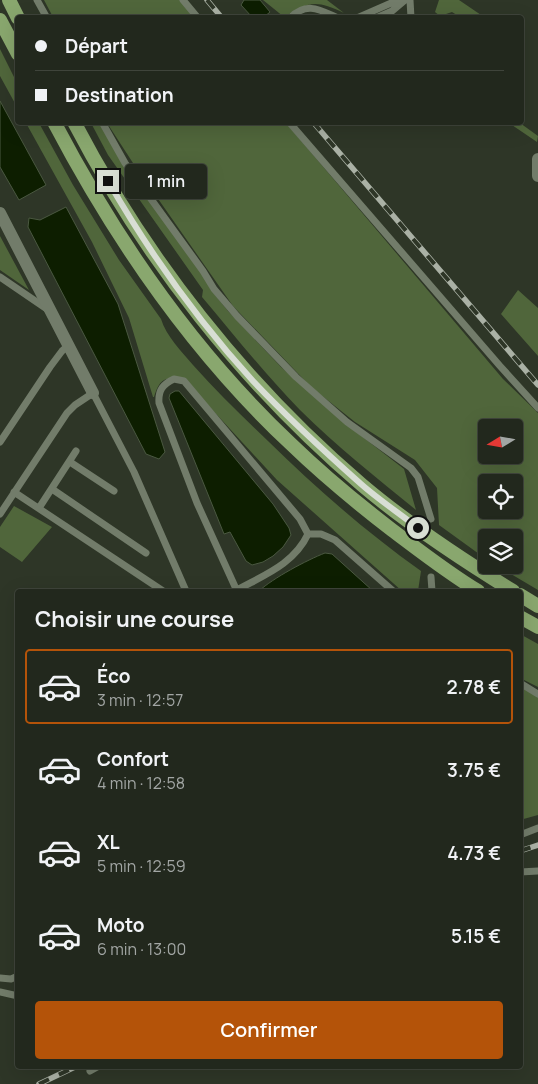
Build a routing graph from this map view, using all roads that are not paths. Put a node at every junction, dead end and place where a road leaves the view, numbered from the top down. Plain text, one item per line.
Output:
1 (9, 0) edge
2 (37, 0) edge
3 (183, 0) edge
4 (398, 0) edge
5 (405, 0) edge
6 (410, 0) edge
7 (16, 15) edge
8 (45, 15) edge
9 (196, 15) edge
10 (294, 15) edge
11 (331, 15) edge
12 (363, 15) edge
13 (383, 15) edge
14 (411, 15) edge
15 (0, 20) edge
16 (15, 48) edge
17 (56, 125) edge
18 (76, 125) edge
19 (104, 125) edge
20 (292, 125) edge
21 (538, 159) edge
22 (538, 176) edge
23 (0, 213) edge
24 (0, 277) edge
25 (51, 312) junction
26 (69, 345) junction
27 (94, 393) junction
28 (538, 408) edge
29 (0, 442) edge
30 (76, 451) dead end
31 (70, 462) junction
32 (52, 489) junction
33 (114, 491) dead end
34 (14, 492) junction
35 (39, 508) junction
36 (0, 514) edge
37 (431, 519) dead end
38 (308, 534) junction
39 (146, 553) dead end
40 (431, 577) dead end
41 (160, 589) edge
42 (185, 589) edge
43 (236, 589) edge
44 (240, 589) edge
45 (391, 589) edge
46 (432, 589) edge
47 (475, 589) edge
48 (510, 589) edge
49 (523, 597) edge
50 (538, 606) edge
51 (523, 618) edge
52 (538, 627) edge
53 (523, 685) edge
54 (538, 694) edge
55 (538, 828) edge
56 (523, 834) edge
57 (538, 871) edge
58 (523, 872) edge
59 (15, 977) edge
60 (0, 978) edge
61 (0, 992) edge
62 (15, 995) edge
63 (94, 1069) edge
64 (90, 1071) dead end

1 - 7 highway
2 - 8 lane
3 - 9 lane
4 - 12 lane
5 - 13 lane
6 - 14 lane
10 - 11 lane
15 - 16 highway
17 - 47 highway
18 - 48 highway
19 - 37 lane
20 - 28 lane
21 - 22 street
23 - 25 street
24 - 25 lane
25 - 26 street
26 - 27 street
26 - 29 lane
27 - 34 lane
27 - 42 lane
30 - 31 lane
31 - 32 lane
31 - 33 lane
32 - 35 lane
32 - 39 lane
34 - 35 lane
34 - 36 lane
35 - 41 lane
38 - 43 lane
38 - 44 lane
38 - 45 lane
40 - 46 lane
49 - 50 highway
51 - 52 highway
53 - 54 lane
55 - 56 lane
57 - 58 lane
59 - 60 lane
61 - 62 lane
63 - 64 lane

